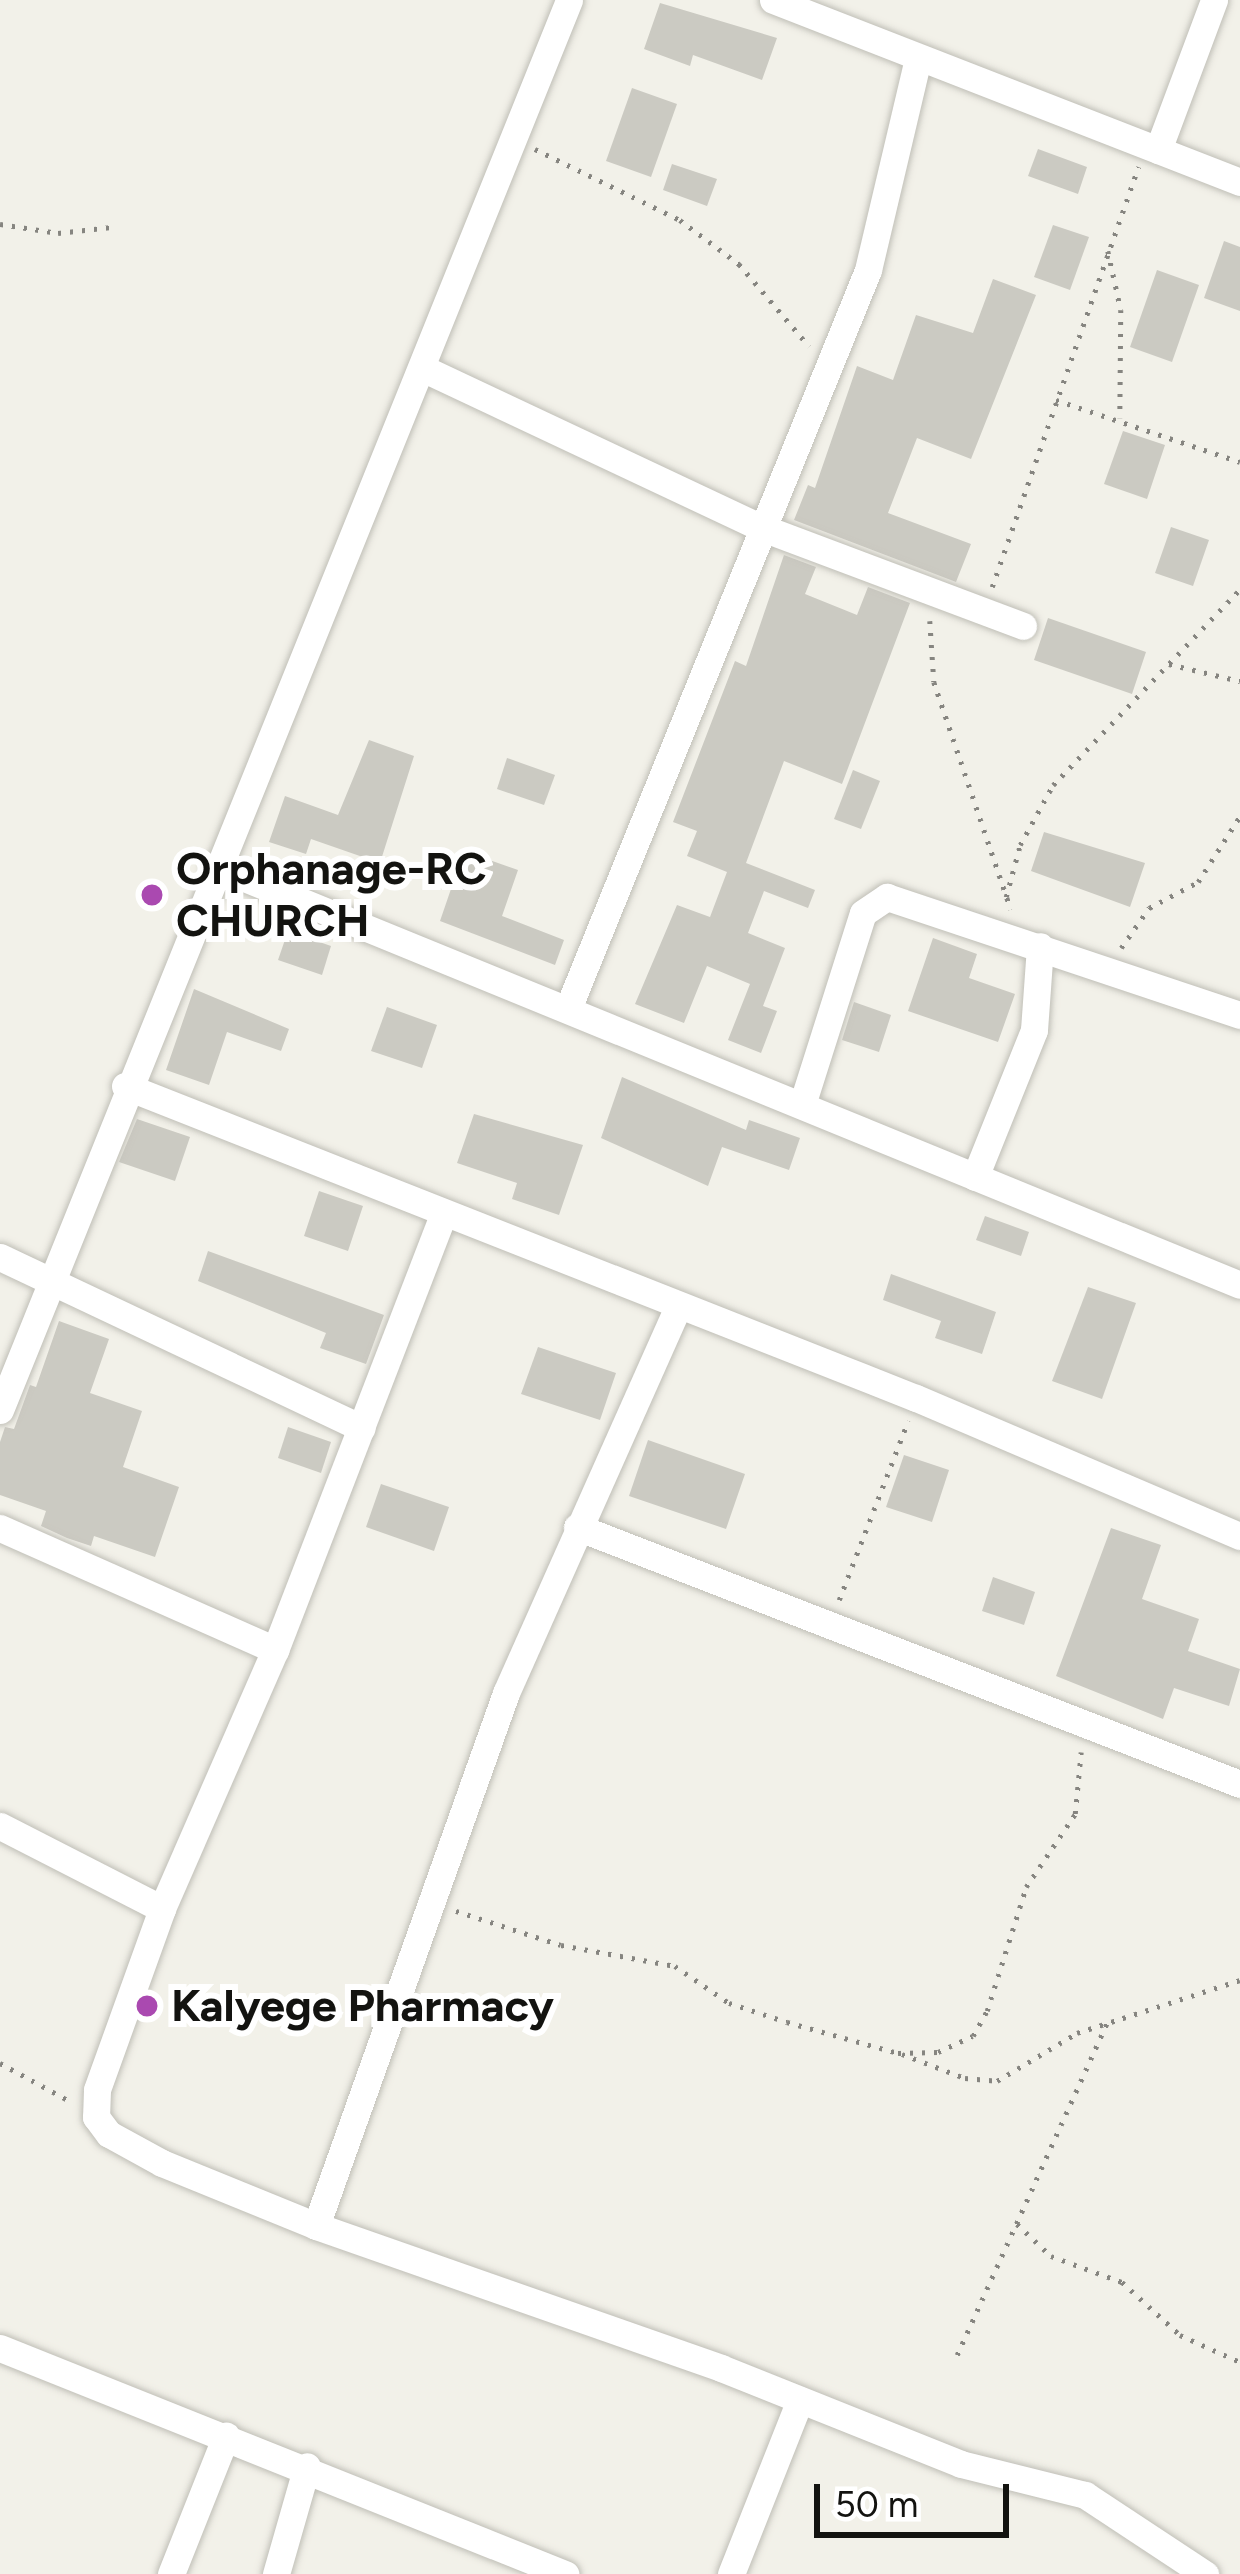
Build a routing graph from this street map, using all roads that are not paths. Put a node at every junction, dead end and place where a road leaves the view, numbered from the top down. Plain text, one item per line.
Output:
1 (569, 0) edge
2 (773, 0) edge
3 (1214, 0) edge
4 (918, 59) junction
5 (1152, 147) junction
6 (1240, 182) edge
7 (422, 368) junction
8 (760, 527) junction
9 (1023, 626) dead end
10 (215, 866) junction
11 (1034, 943) junction
12 (569, 1006) junction
13 (1240, 1015) edge
14 (125, 1086) junction
15 (802, 1105) junction
16 (975, 1177) junction
17 (443, 1215) junction
18 (0, 1257) edge
19 (1240, 1285) edge
20 (51, 1286) junction
21 (677, 1309) junction
22 (0, 1410) edge
23 (362, 1428) junction
24 (577, 1527) junction
25 (0, 1528) edge
26 (1240, 1536) edge
27 (275, 1650) junction
28 (1240, 1784) edge
29 (0, 1826) edge
30 (162, 1909) junction
31 (316, 2226) junction
32 (2, 2353) edge
33 (800, 2400) junction
34 (226, 2436) junction
35 (307, 2466) junction
36 (171, 2574) edge
37 (276, 2574) edge
38 (566, 2574) edge
39 (731, 2574) edge
40 (1205, 2574) edge

1 - 7 street
2 - 4 street
3 - 5 street
4 - 5 street
4 - 8 street
5 - 6 street
7 - 8 street
7 - 10 street
8 - 9 street
8 - 12 street
10 - 12 street
10 - 14 street
11 - 13 street
11 - 15 street
11 - 16 street
12 - 15 street
14 - 17 street
14 - 20 street
15 - 16 street
16 - 19 street
17 - 21 street
17 - 23 street
18 - 20 street
20 - 22 street
20 - 23 street
21 - 24 street
21 - 26 street
23 - 27 street
24 - 28 street
24 - 31 street
25 - 27 street
27 - 30 street
29 - 30 street
30 - 31 street
31 - 33 street
32 - 34 street
33 - 39 street
33 - 40 street
34 - 35 street
34 - 36 street
35 - 37 street
35 - 38 street

